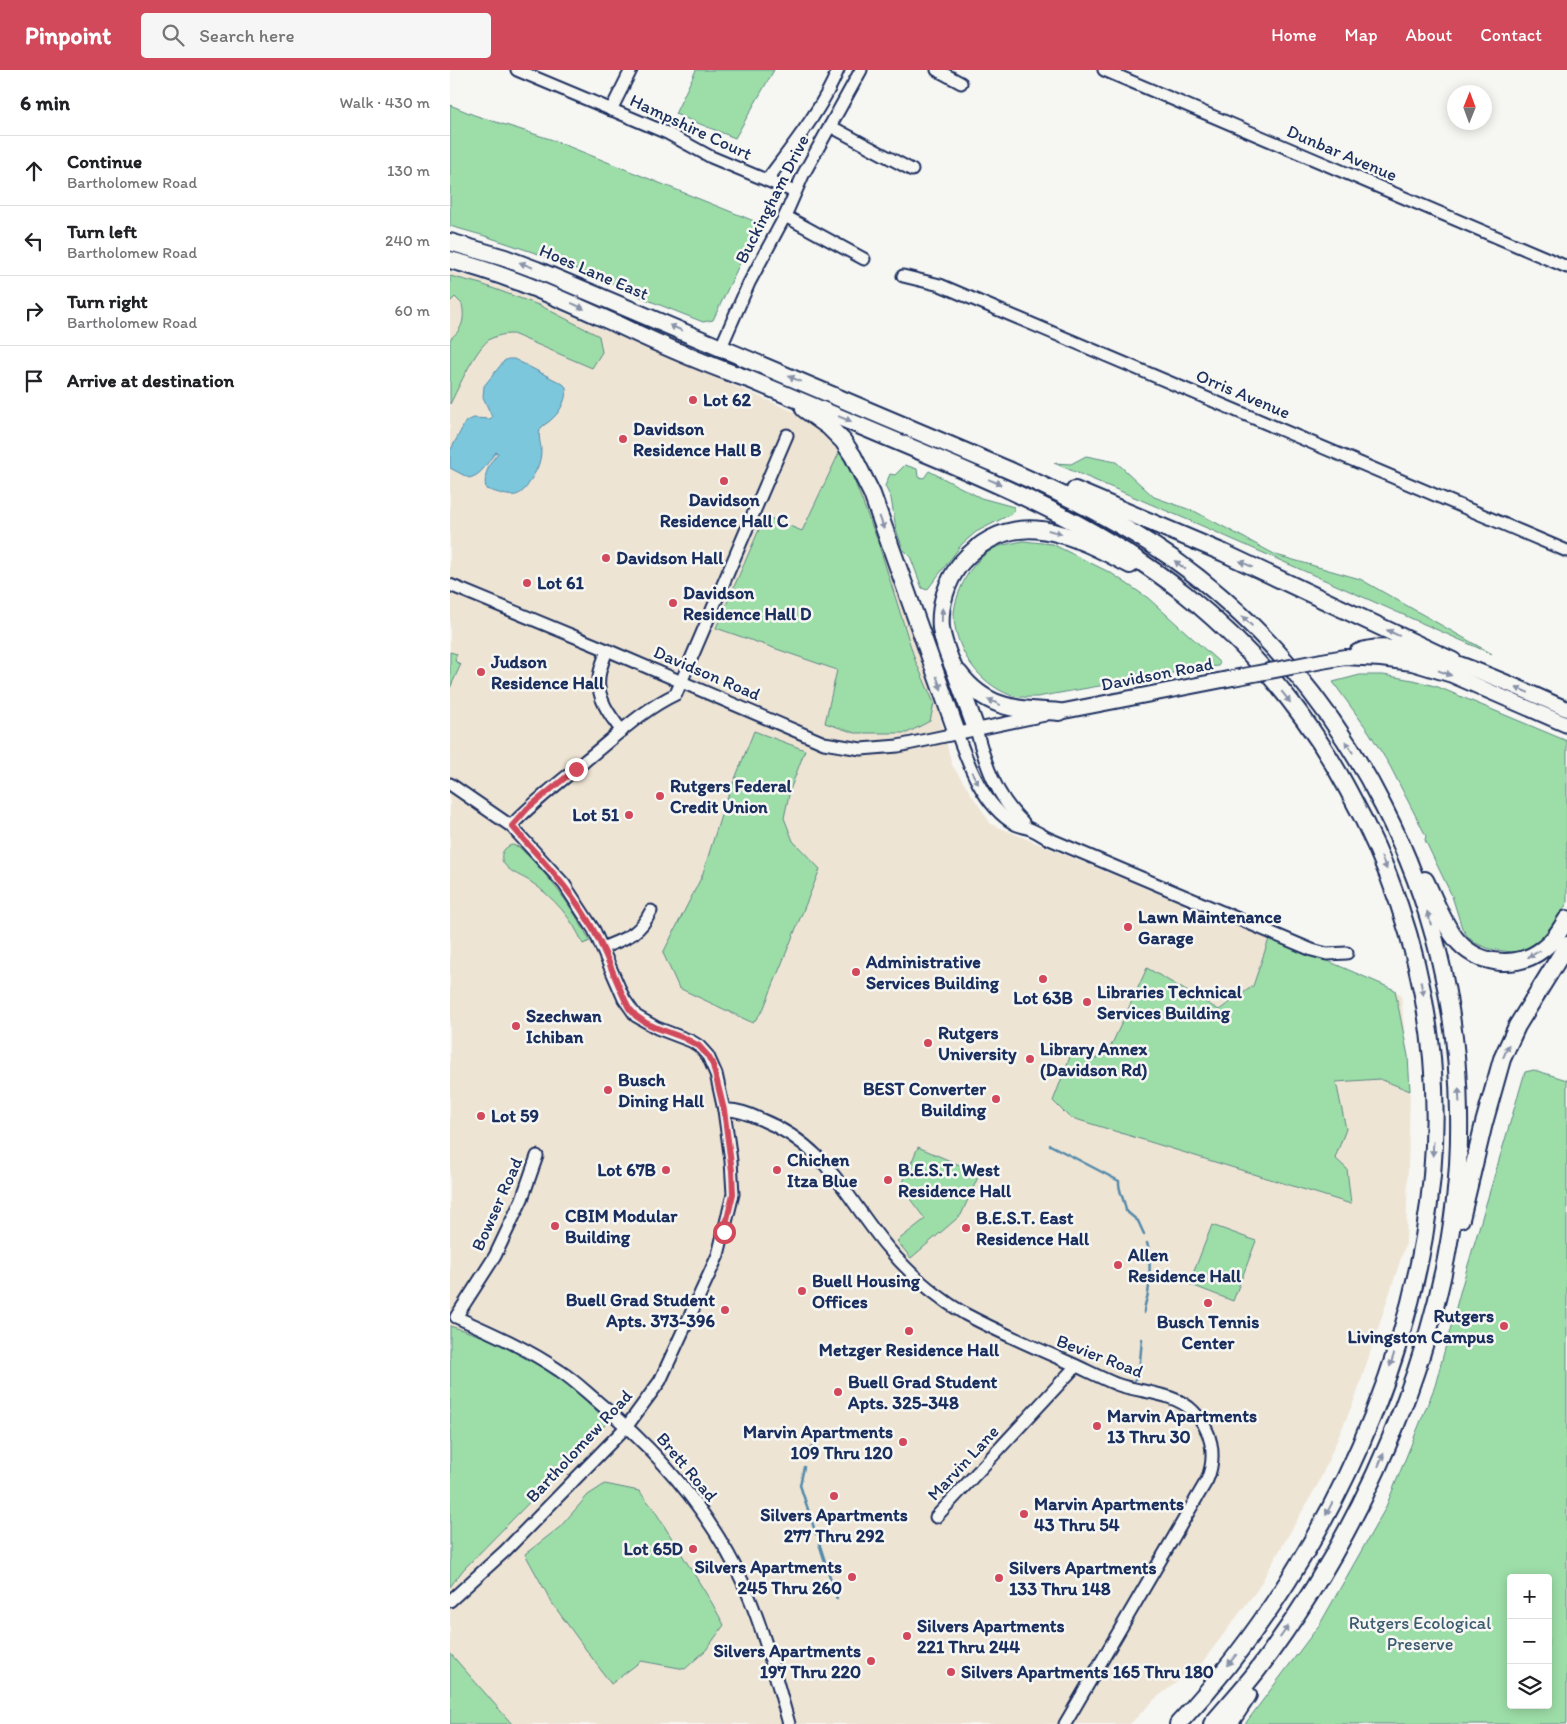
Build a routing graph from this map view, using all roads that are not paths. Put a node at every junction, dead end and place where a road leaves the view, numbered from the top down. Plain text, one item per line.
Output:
1 (517, 70) edge
2 (631, 70) edge
3 (838, 70) edge
4 (861, 70) edge
5 (937, 70) edge
6 (1104, 70) edge
7 (961, 83) dead end
8 (611, 110) junction
9 (830, 126) junction
10 (912, 170) dead end
11 (767, 180) junction
12 (795, 192) junction
13 (785, 216) junction
14 (450, 242) edge
15 (864, 259) dead end
16 (450, 260) edge
17 (1567, 267) edge
18 (903, 276) dead end
19 (721, 347) junction
20 (752, 380) junction
21 (908, 427) junction
22 (787, 435) dead end
23 (1567, 551) edge
24 (450, 585) edge
25 (1217, 623) junction
26 (607, 650) junction
27 (1346, 657) junction
28 (1453, 661) junction
29 (951, 662) junction
30 (681, 683) junction
31 (1567, 709) edge
32 (1059, 712) junction
33 (1567, 725) edge
34 (976, 729) junction
35 (622, 731) junction
36 (957, 733) junction
37 (450, 784) edge
38 (512, 826) junction
39 (1030, 828) junction
40 (1407, 857) junction
41 (651, 911) dead end
42 (1567, 919) edge
43 (1567, 945) edge
44 (602, 948) junction
45 (1347, 953) dead end
46 (724, 1110) junction
47 (537, 1156) dead end
48 (1440, 1282) junction
49 (456, 1317) joint
50 (1076, 1366) junction
51 (627, 1426) junction
52 (936, 1517) dead end
53 (450, 1601) edge
54 (1256, 1672) junction
55 (790, 1724) edge
56 (1065, 1724) edge
57 (1178, 1724) edge
58 (1212, 1724) edge
59 (1229, 1724) edge

1 - 8 street, Hampshire Court
2 - 8 street
3 - 11 street
4 - 9 street, Buckingham Drive
5 - 7 street
6 - 17 street, Dunbar Avenue
8 - 11 street, Hampshire Court
9 - 10 street
9 - 12 street, Buckingham Drive
11 - 12 street, Hampshire Court
12 - 13 street, Buckingham Drive
13 - 15 street
13 - 19 street, Buckingham Drive
19 -> 14 highway, Hoes Lane East
16 -> 20 highway, Hoes Lane East
18 - 23 street, Orris Avenue
21 -> 19 highway, Hoes Lane East
20 -> 25 highway
20 -> 36 highway
28 -> 21 highway
40 -> 21 highway
22 - 30 street
24 - 26 street, Davidson Road
29 -> 25 highway
25 -> 57 highway
26 - 30 street, Davidson Road
26 - 35 street
27 - 28 main road, Davidson Road
27 - 32 main road, Davidson Road, bridge
27 -> 33 main road, Davidson Road
31 -> 28 main road, Davidson Road
32 -> 29 highway
29 - 34 highway
30 - 35 street
30 - 36 street, Davidson Road
32 - 34 street, Davidson Road
34 - 36 street, Davidson Road
34 - 39 street
35 - 38 street
36 -> 39 street
37 - 38 street, Bartholomew Road
38 - 44 street, Bartholomew Road
39 - 45 street
42 -> 40 highway
48 -> 40 highway
41 - 44 street
48 -> 43 highway
44 - 46 street, Bartholomew Road
46 - 50 street, Bevier Road
46 - 51 street, Bartholomew Road
47 - 49 street, Bowser Road
54 -> 48 highway
49 - 51 street, Brett Road
50 - 52 street, Marvin Lane
50 - 56 street, Bevier Road
51 - 53 street, Bartholomew Road
51 - 55 street, Brett Road
54 - 58 highway
54 - 59 highway

